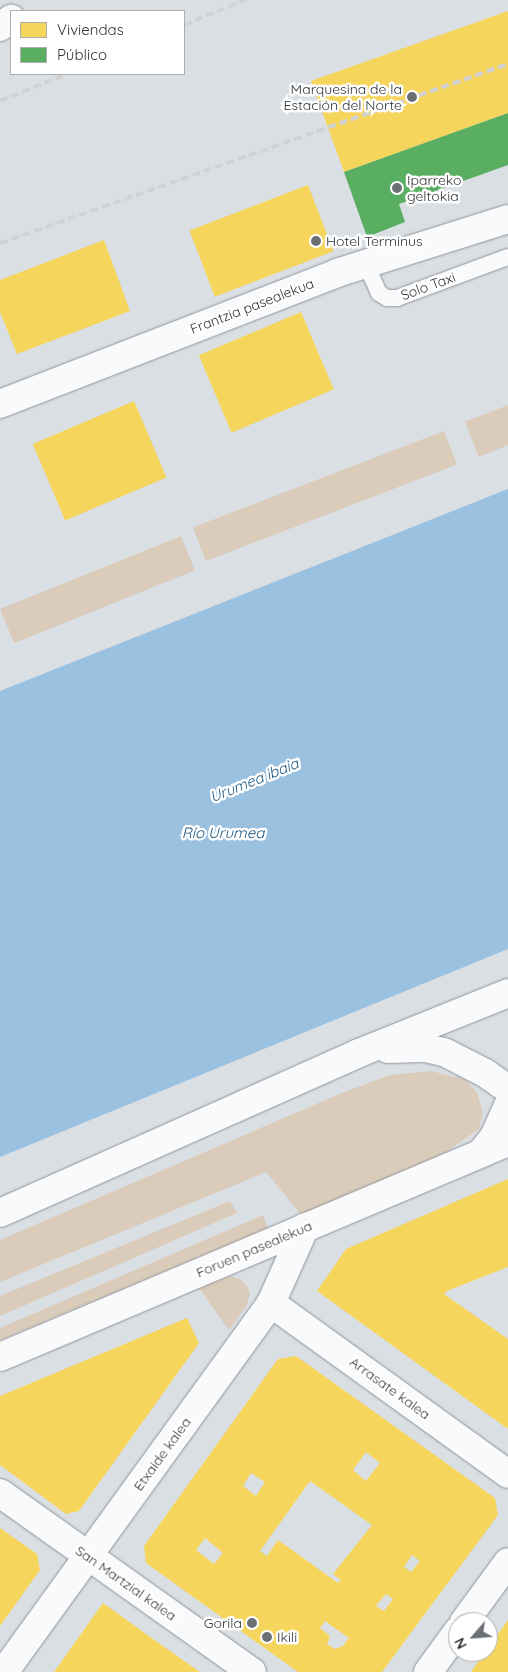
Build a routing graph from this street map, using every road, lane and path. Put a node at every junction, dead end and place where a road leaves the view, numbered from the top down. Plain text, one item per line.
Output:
1 (508, 219) edge
2 (508, 257) edge
3 (366, 264) junction
4 (0, 404) edge
5 (508, 993) edge
6 (359, 1053) junction
7 (508, 1089) edge
8 (508, 1106) edge
9 (508, 1142) edge
10 (481, 1153) junction
11 (0, 1213) edge
12 (305, 1227) junction
13 (272, 1302) junction
14 (0, 1357) edge
15 (508, 1474) edge
16 (0, 1494) edge
17 (88, 1556) junction
18 (508, 1562) edge
19 (471, 1612) edge
20 (448, 1644) edge
21 (4, 1672) edge
22 (252, 1672) edge
23 (428, 1672) edge

1 - 3 main road, Frantzia pasealekua
2 - 3 lane, Solo Taxi
3 - 4 main road, Frantzia pasealekua
5 - 6 main road
6 - 7 main road
6 - 11 main road
8 - 10 main road
9 - 10 main road, Foruen pasealekua
10 - 12 main road, Foruen pasealekua
12 - 13 main road, Etxaide kalea
12 - 14 main road, Foruen pasealekua
13 - 15 main road, Arrasate kalea
13 - 17 main road, Etxaide kalea
16 - 17 main road, San Martzial kalea
17 - 21 main road, Etxaide kalea
17 - 22 main road, San Martzial kalea
18 - 19 main road
20 - 23 main road

